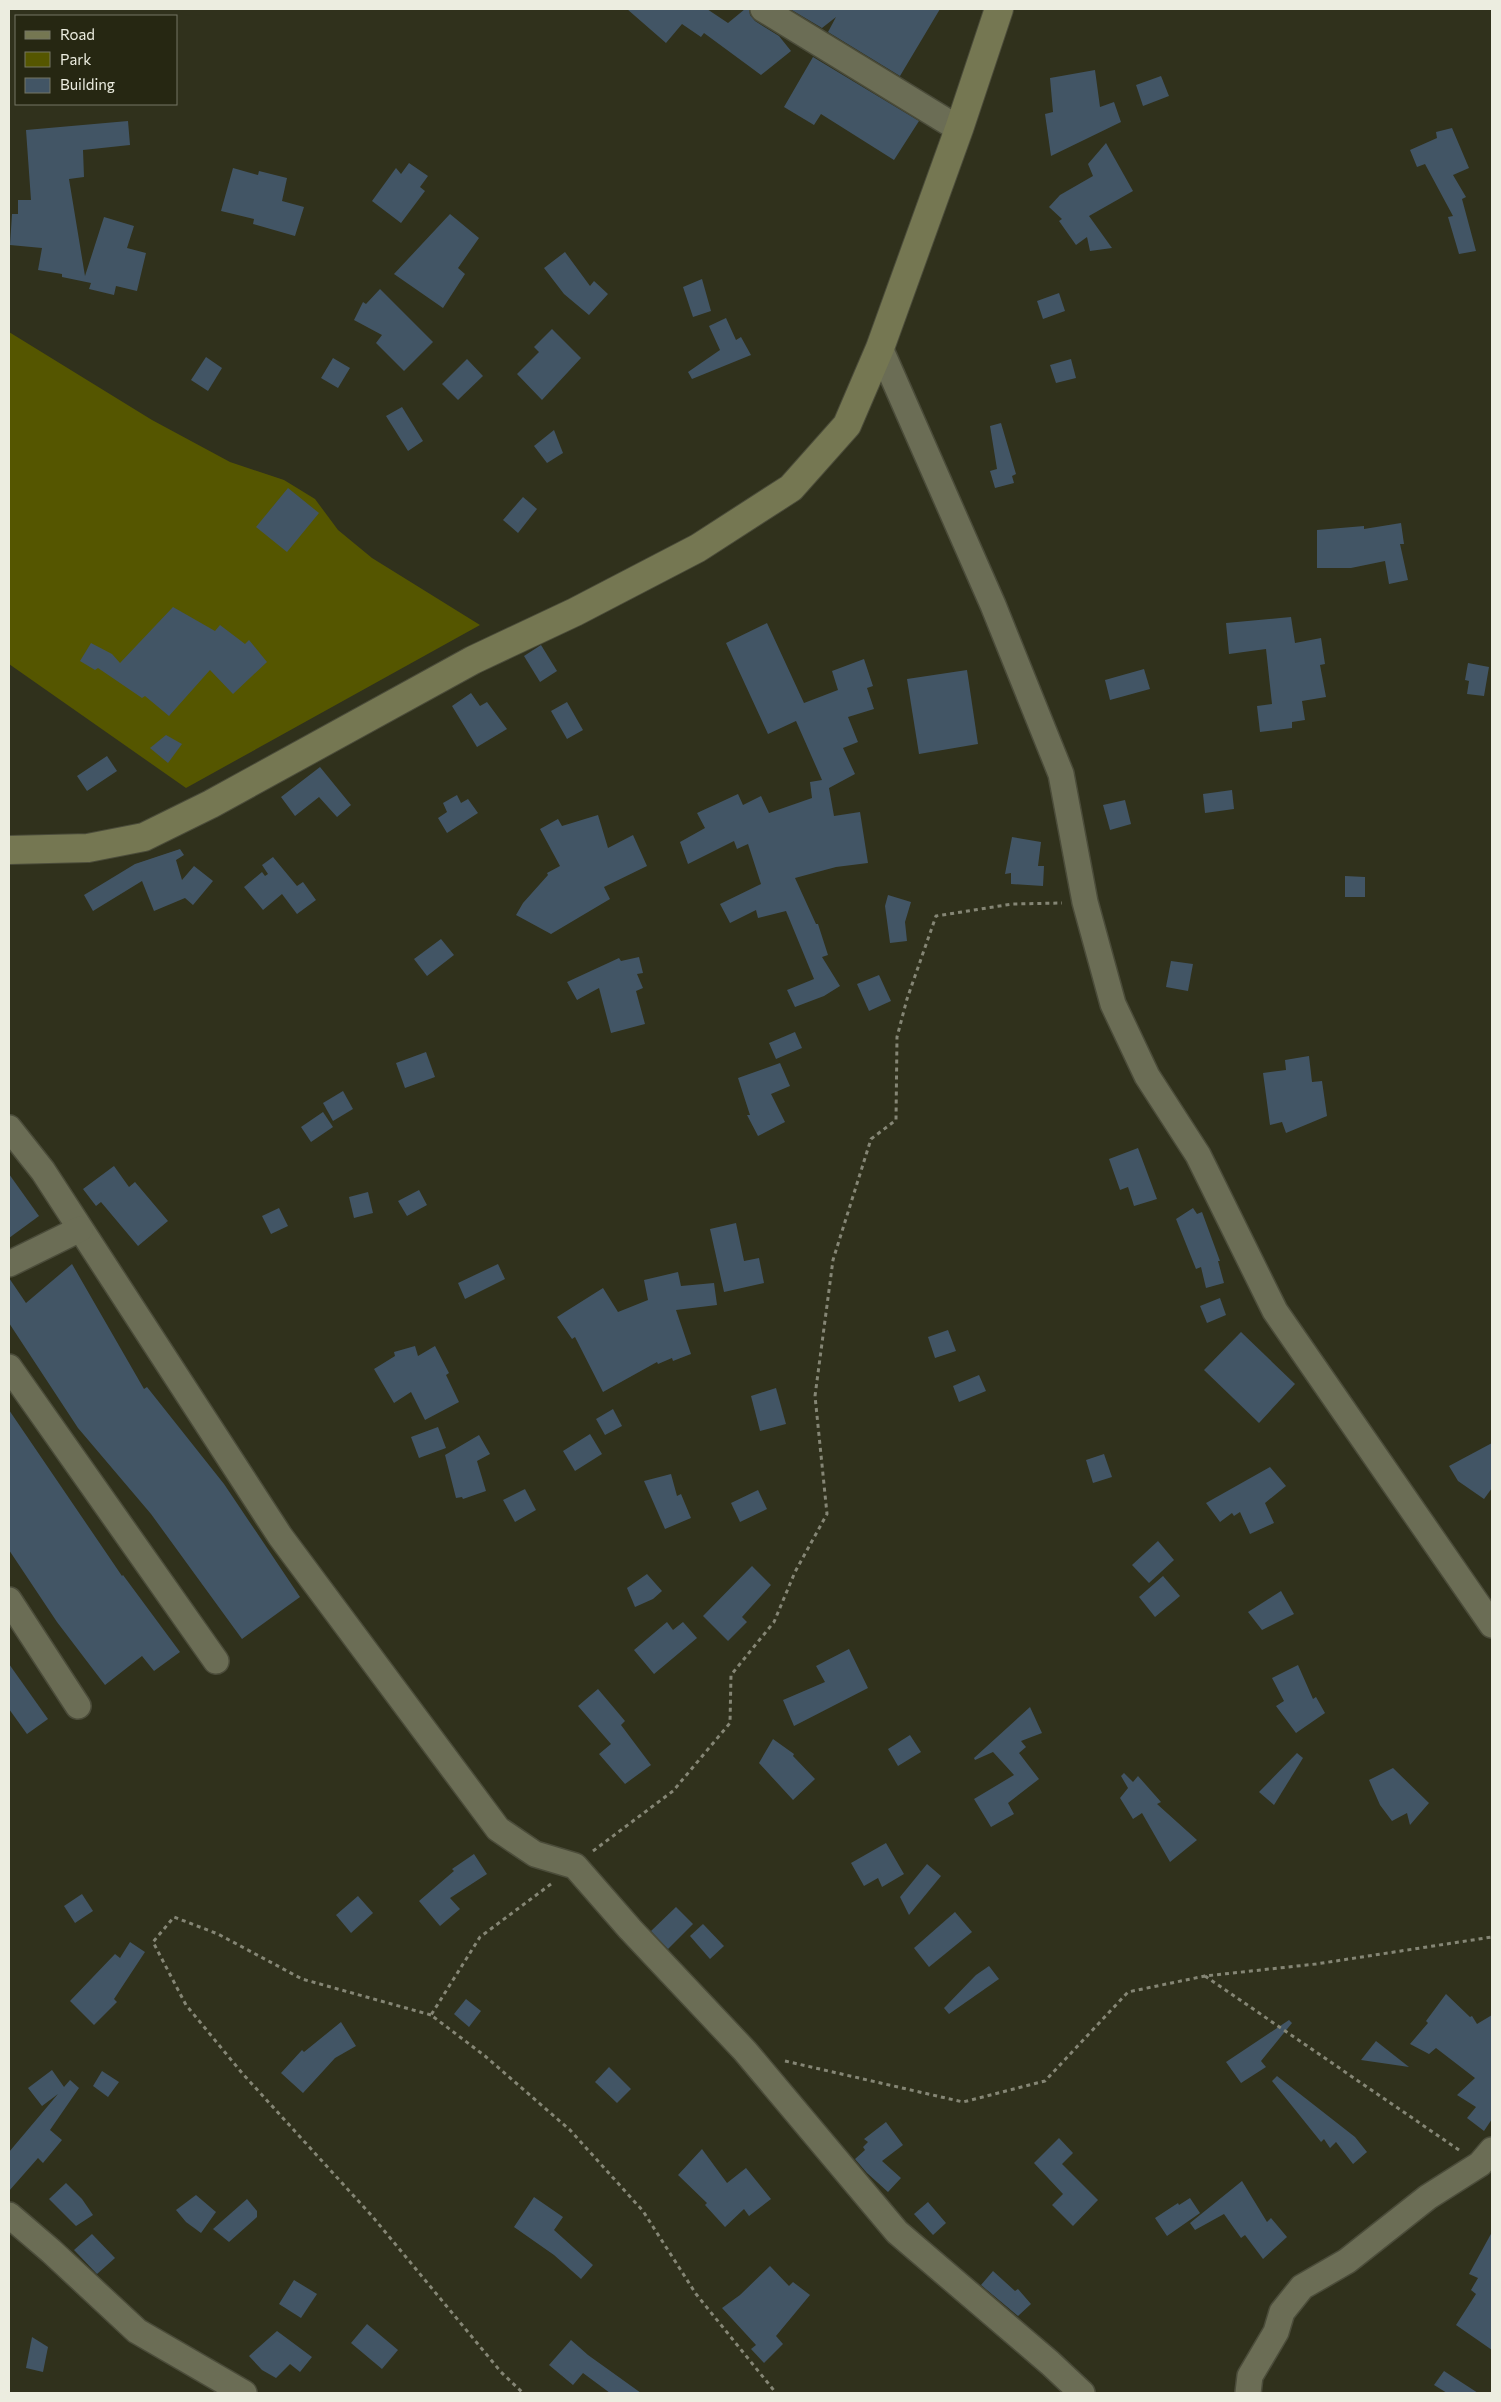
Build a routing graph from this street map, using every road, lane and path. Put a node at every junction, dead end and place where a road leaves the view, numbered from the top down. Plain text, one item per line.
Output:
1 (763, 9) edge
2 (999, 9) edge
3 (959, 129) junction
4 (880, 348) junction
5 (9, 850) edge
6 (1085, 902) junction
7 (9, 1128) edge
8 (80, 1229) junction
9 (9, 1264) edge
10 (9, 1367) edge
11 (9, 1600) edge
12 (1492, 1626) edge
13 (216, 1661) dead end
14 (78, 1706) dead end
15 (575, 1866) junction
16 (1492, 1937) edge
17 (1205, 1976) junction
18 (431, 2015) junction
19 (782, 2060) dead end
20 (1486, 2157) edge
21 (9, 2215) edge
22 (244, 2393) edge
23 (523, 2393) edge
24 (776, 2393) edge
25 (1082, 2393) edge
26 (1248, 2393) edge

1 - 3 street
2 - 3 main road
3 - 4 main road
4 - 5 main road
4 - 6 street
6 - 12 street
6 - 15 path
7 - 8 street
8 - 9 street
8 - 15 street
10 - 13 street
11 - 14 street
15 - 18 path
15 - 25 street
16 - 17 path
17 - 19 path
17 - 20 path
18 - 23 path
18 - 24 path
20 - 26 street
21 - 22 street

